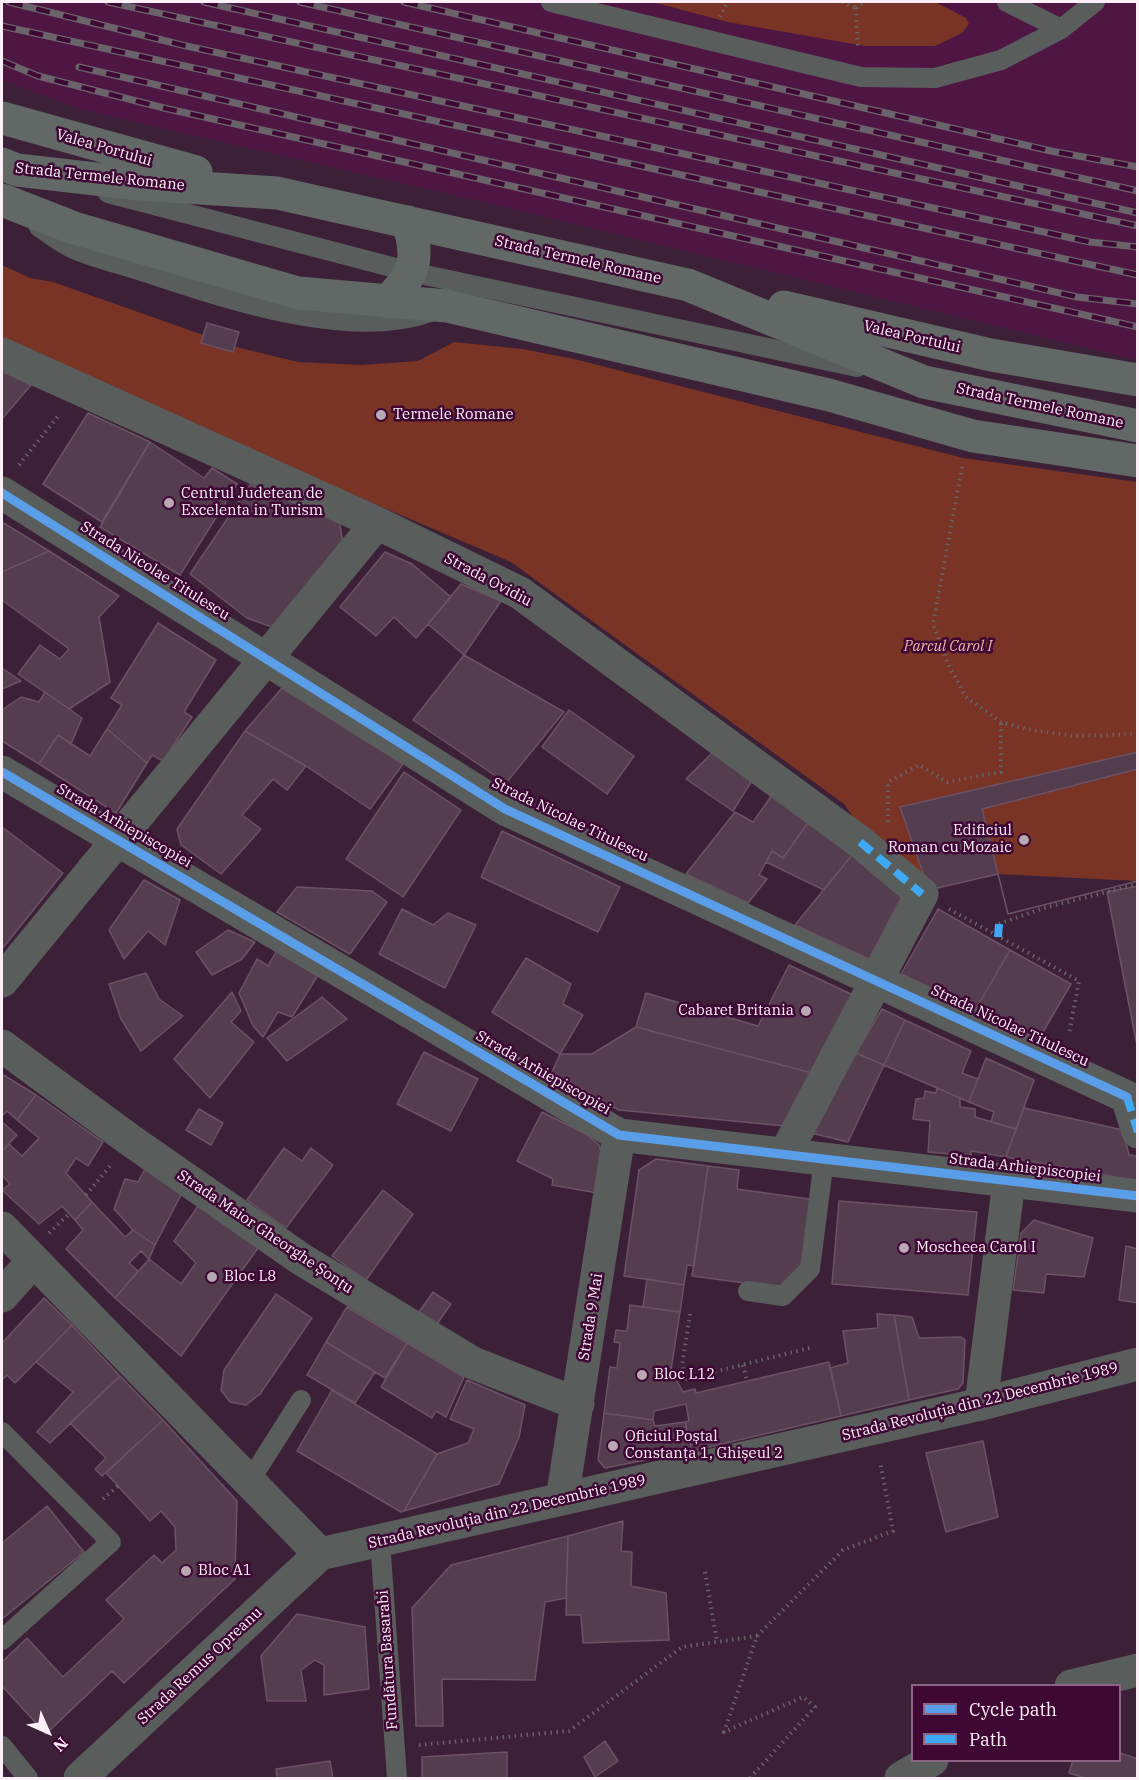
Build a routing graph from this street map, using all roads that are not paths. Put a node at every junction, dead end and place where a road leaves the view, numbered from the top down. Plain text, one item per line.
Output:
1 (551, 2) edge
2 (1006, 2) edge
3 (1095, 2) edge
4 (1061, 29) junction
5 (2, 118) edge
6 (9, 167) edge
7 (278, 193) junction
8 (2, 201) edge
9 (408, 222) junction
10 (411, 272) junction
11 (688, 285) junction
12 (387, 302) junction
13 (447, 306) junction
14 (2, 354) edge
15 (991, 355) junction
16 (1137, 380) edge
17 (924, 382) junction
18 (829, 395) junction
19 (1137, 426) edge
20 (1137, 461) edge
21 (9, 481) edge
22 (377, 523) junction
23 (265, 658) junction
24 (2, 772) edge
25 (117, 840) junction
26 (875, 980) junction
27 (2, 981) edge
28 (2, 1046) edge
29 (1137, 1132) edge
30 (619, 1135) junction
31 (785, 1154) junction
32 (824, 1159) junction
33 (1009, 1181) junction
34 (1137, 1196) edge
35 (2, 1228) edge
36 (33, 1261) junction
37 (748, 1291) dead end
38 (2, 1296) edge
39 (1137, 1364) edge
40 (301, 1400) dead end
41 (578, 1404) junction
42 (981, 1404) junction
43 (2, 1432) edge
44 (249, 1482) junction
45 (562, 1499) junction
46 (380, 1541) junction
47 (320, 1554) junction
48 (2, 1640) edge
49 (1137, 1670) edge
50 (1079, 1684) edge
51 (2, 1746) edge
52 (930, 1762) edge
53 (28, 1779) edge
54 (80, 1779) edge
55 (397, 1779) edge
56 (901, 1779) edge

1 - 4 lane
2 - 4 lane
3 - 4 lane
5 - 7 street, Valea Portului
6 - 7 street, Strada Termele Romane
6 - 10 lane
7 - 9 street, Strada Termele Romane
8 - 12 street
8 - 13 lane
9 - 10 street
9 - 11 street, Strada Termele Romane
10 - 12 street
10 - 17 lane
11 - 15 street, Valea Portului
11 - 17 street, Strada Termele Romane
12 - 13 street
13 - 18 street
14 - 22 street, Strada Ovidiu
15 - 16 street, Valea Portului
15 - 17 street
17 - 18 street
17 - 19 street, Strada Termele Romane
18 - 20 street
21 - 23 street, Strada Nicolae Titulescu
22 - 23 street
22 - 26 street, Strada Ovidiu
23 - 25 street
23 - 26 street, Strada Nicolae Titulescu
24 - 25 street, Strada Arhiepiscopiei
25 - 27 street
25 - 30 street, Strada Arhiepiscopiei
26 - 29 street, Strada Nicolae Titulescu
26 - 31 street
28 - 41 street, Strada Maior Gheorghe Șonțu
30 - 31 street, Strada Arhiepiscopiei
30 - 41 street, Strada 9 Mai
31 - 32 street, Strada Arhiepiscopiei
32 - 33 street, Strada Arhiepiscopiei
32 - 37 lane
33 - 34 street, Strada Arhiepiscopiei
33 - 42 street
35 - 36 street
36 - 38 street
36 - 44 street
39 - 42 street, Strada Revoluția din 22 Decembrie 1989
40 - 44 lane
41 - 45 street, Strada 9 Mai
42 - 45 street, Strada Revoluția din 22 Decembrie 1989
43 - 48 lane
44 - 47 street
45 - 46 street, Strada Revoluția din 22 Decembrie 1989
46 - 47 street, Strada Revoluția din 22 Decembrie 1989
46 - 55 lane, Fundătura Basarabi
47 - 54 street, Strada Remus Opreanu
49 - 50 street
51 - 53 lane
52 - 56 street

